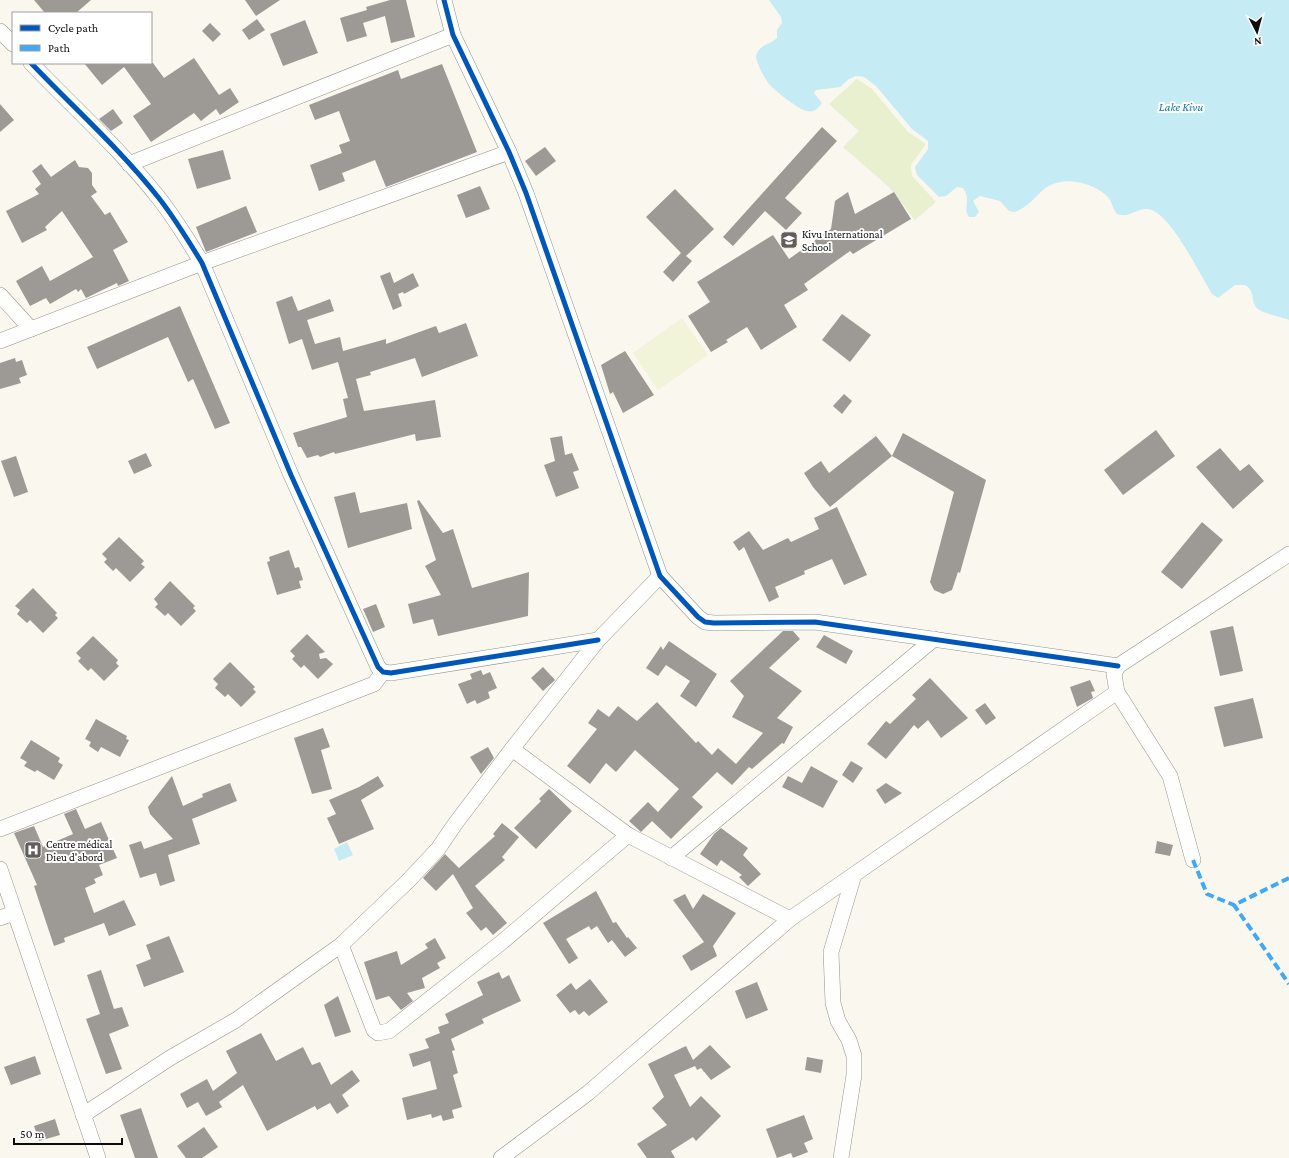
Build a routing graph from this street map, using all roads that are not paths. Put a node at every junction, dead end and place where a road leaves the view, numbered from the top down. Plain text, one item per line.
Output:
1 (444, 0) edge
2 (0, 31) edge
3 (453, 34) junction
4 (12, 43) edge
5 (32, 64) edge
6 (509, 152) junction
7 (129, 164) junction
8 (202, 263) junction
9 (0, 295) edge
10 (31, 329) junction
11 (0, 341) edge
12 (1289, 554) edge
13 (660, 576) junction
14 (934, 639) junction
15 (598, 640) junction
16 (1118, 666) junction
17 (383, 672) junction
18 (1116, 692) junction
19 (512, 749) junction
20 (0, 829) edge
21 (628, 835) junction
22 (671, 858) junction
23 (1194, 860) dead end
24 (0, 869) edge
25 (854, 875) junction
26 (7, 915) edge
27 (790, 919) junction
28 (341, 945) junction
29 (83, 1115) junction
30 (98, 1158) edge
31 (501, 1158) edge
32 (841, 1158) edge

1 - 3 street
2 - 4 street
3 - 6 street
3 - 7 street
5 - 7 street
6 - 8 street
6 - 13 street
7 - 8 street
8 - 10 street
8 - 17 street
9 - 10 street
10 - 11 street
12 - 16 street
13 - 14 street
13 - 15 street
14 - 16 street
14 - 22 street
15 - 17 street
15 - 19 street
16 - 18 street
17 - 20 street
18 - 23 street
18 - 25 street
19 - 21 street
19 - 28 street
21 - 22 street
21 - 28 street
22 - 27 street
24 - 26 street
25 - 27 street
25 - 32 street
26 - 29 street
27 - 31 street
28 - 29 street
29 - 30 street

